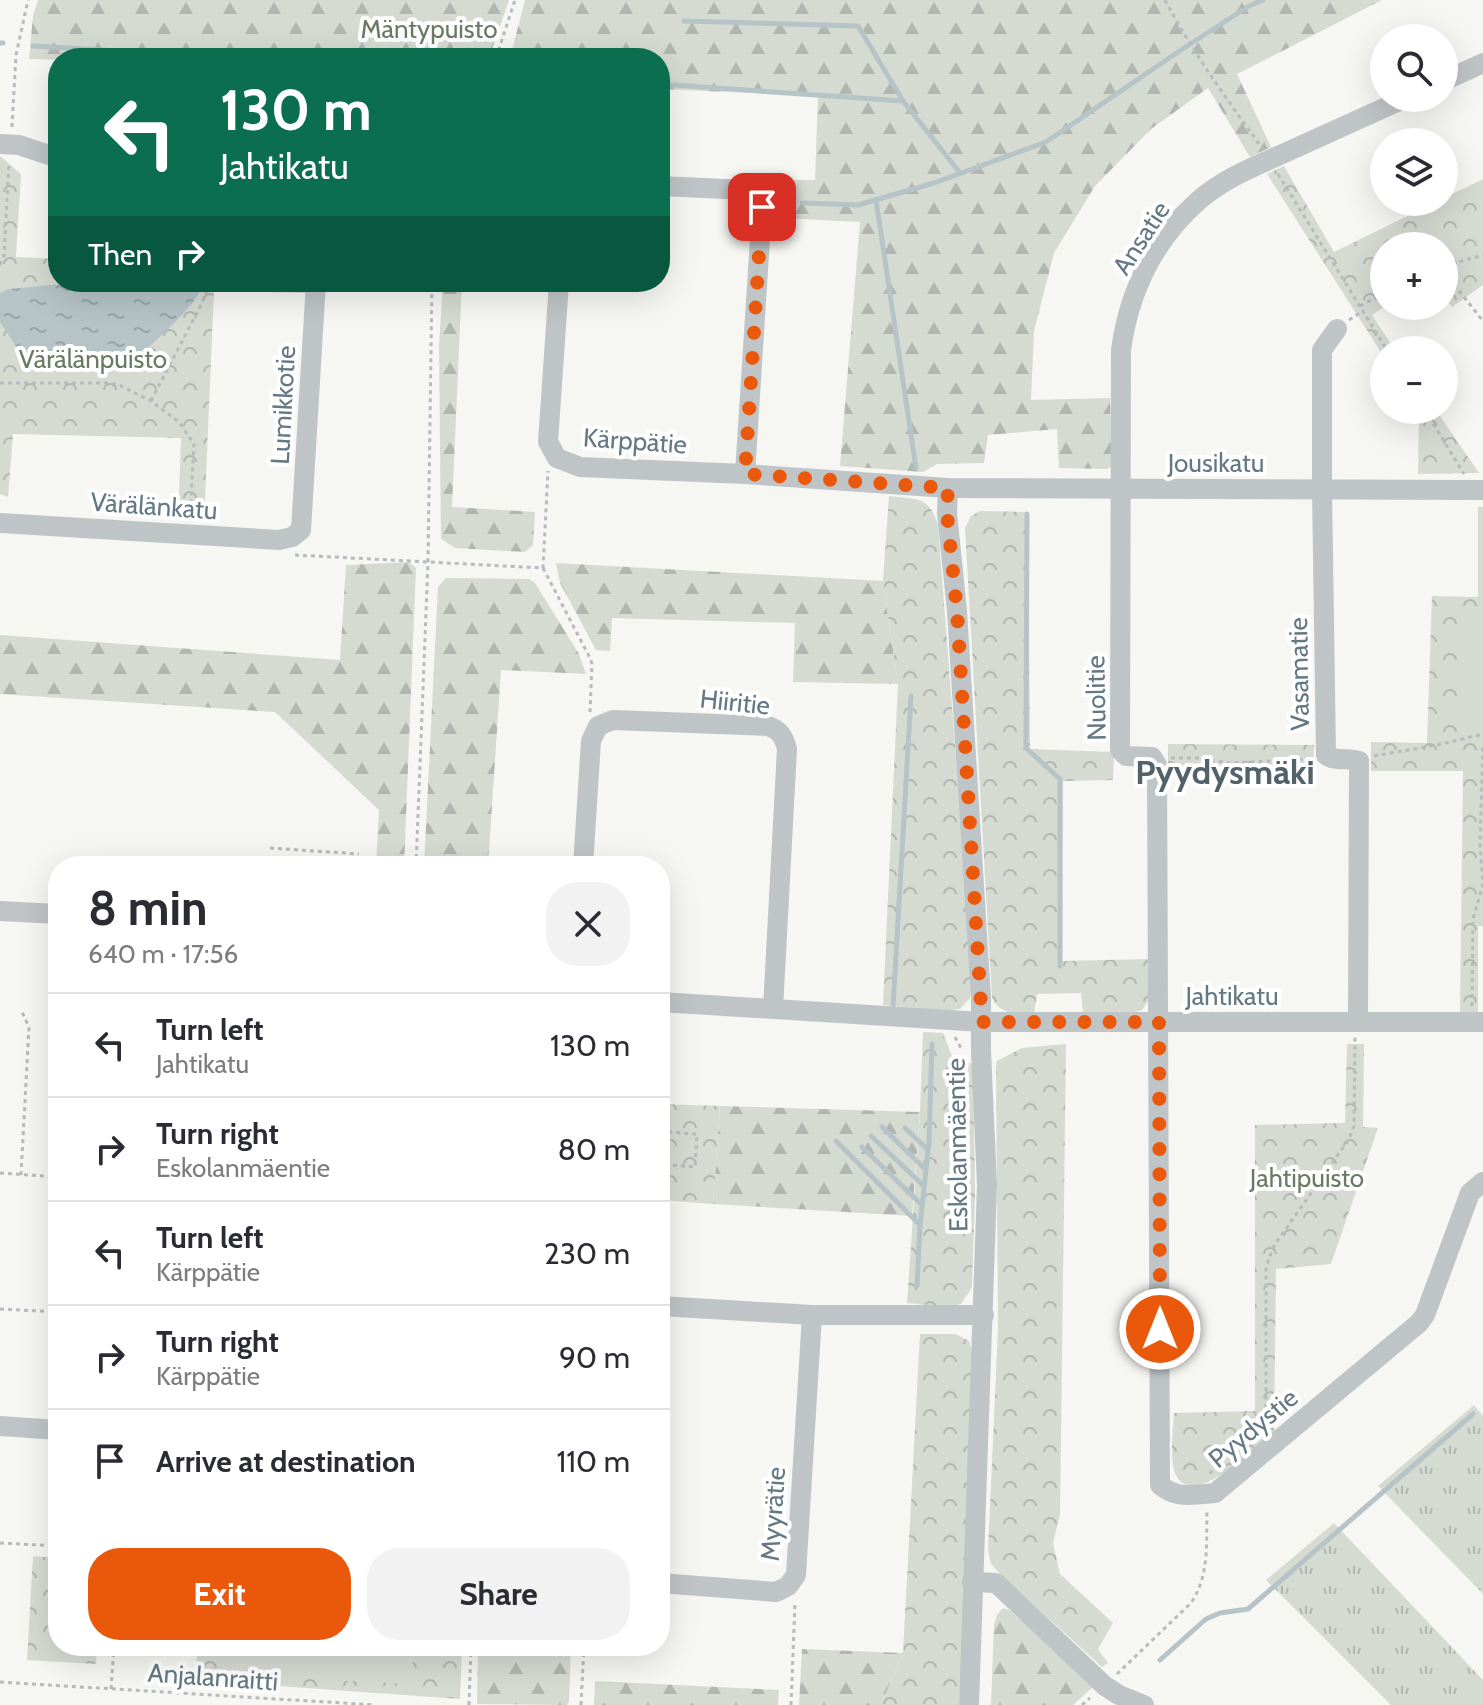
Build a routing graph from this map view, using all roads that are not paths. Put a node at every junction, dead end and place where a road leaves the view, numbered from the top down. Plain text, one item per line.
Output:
1 (1483, 63) edge
2 (1458, 75) edge
3 (1375, 112) edge
4 (7, 148) edge
5 (48, 156) edge
6 (670, 186) edge
7 (315, 292) edge
8 (558, 292) edge
9 (1337, 329) dead end
10 (745, 474) junction
11 (948, 488) junction
12 (1122, 489) junction
13 (1322, 489) junction
14 (1483, 490) edge
15 (0, 523) edge
16 (301, 530) joint
17 (584, 856) edge
18 (0, 911) edge
19 (48, 913) edge
20 (670, 1003) edge
21 (773, 1009) junction
22 (982, 1022) junction
23 (1159, 1022) junction
24 (1358, 1022) junction
25 (1478, 1022) edge
26 (1483, 1182) edge
27 (670, 1307) edge
28 (812, 1315) junction
29 (984, 1315) junction
30 (0, 1426) edge
31 (48, 1429) edge
32 (972, 1582) junction
33 (670, 1584) edge
34 (969, 1705) edge
35 (1144, 1705) edge

1 - 2 street
3 - 12 street, Ansatie
4 - 5 street
6 - 10 street
7 - 16 street, Lumikkotie
8 - 10 street, Kärppätie
9 - 13 street, Vasamatie
10 - 11 street, Kärppätie
11 - 12 street, Jousikatu
11 - 22 street, Eskolanmäentie
12 - 13 street, Jousikatu
12 - 23 street, Nuolitie
13 - 14 street, Jousikatu
13 - 24 street, Vasamatie
15 - 16 street, Värälänkatu
17 - 21 street, Hiiritie
18 - 19 street
20 - 21 street
21 - 22 street
22 - 23 street, Jahtikatu
22 - 29 street, Eskolanmäentie
23 - 24 street, Jahtikatu
23 - 26 street, Pyydystie
24 - 25 street, Jahtikatu
27 - 28 street
28 - 29 street
28 - 33 street, Myyrätie
29 - 32 street, Eskolanmäentie
30 - 31 street
32 - 34 street, Eskolanmäentie
32 - 35 street

